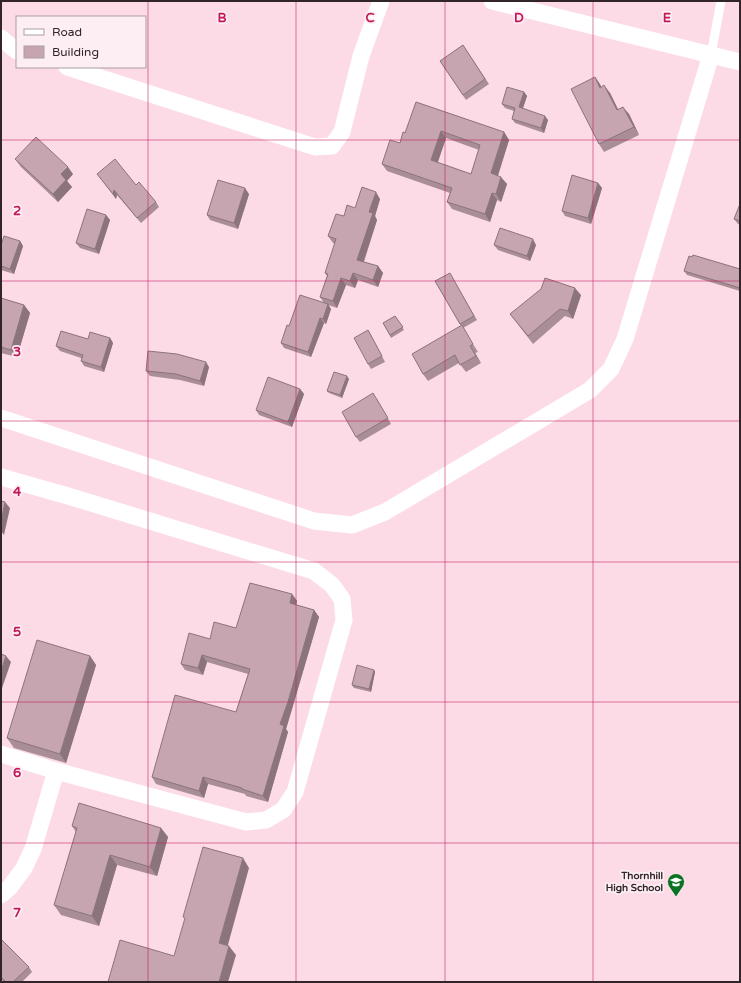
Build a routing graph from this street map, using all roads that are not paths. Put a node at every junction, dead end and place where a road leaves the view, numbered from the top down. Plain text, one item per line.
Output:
1 (381, 1) edge
2 (492, 1) edge
3 (721, 1) edge
4 (1, 38) edge
5 (16, 50) edge
6 (711, 55) junction
7 (740, 62) edge
8 (70, 68) edge
9 (1, 418) edge
10 (1, 477) edge
11 (1, 754) edge
12 (56, 771) junction
13 (1, 895) edge

1 - 8 street
2 - 6 street
3 - 6 lane
4 - 5 street
6 - 7 street
6 - 9 street
10 - 12 street
11 - 12 street
12 - 13 street

